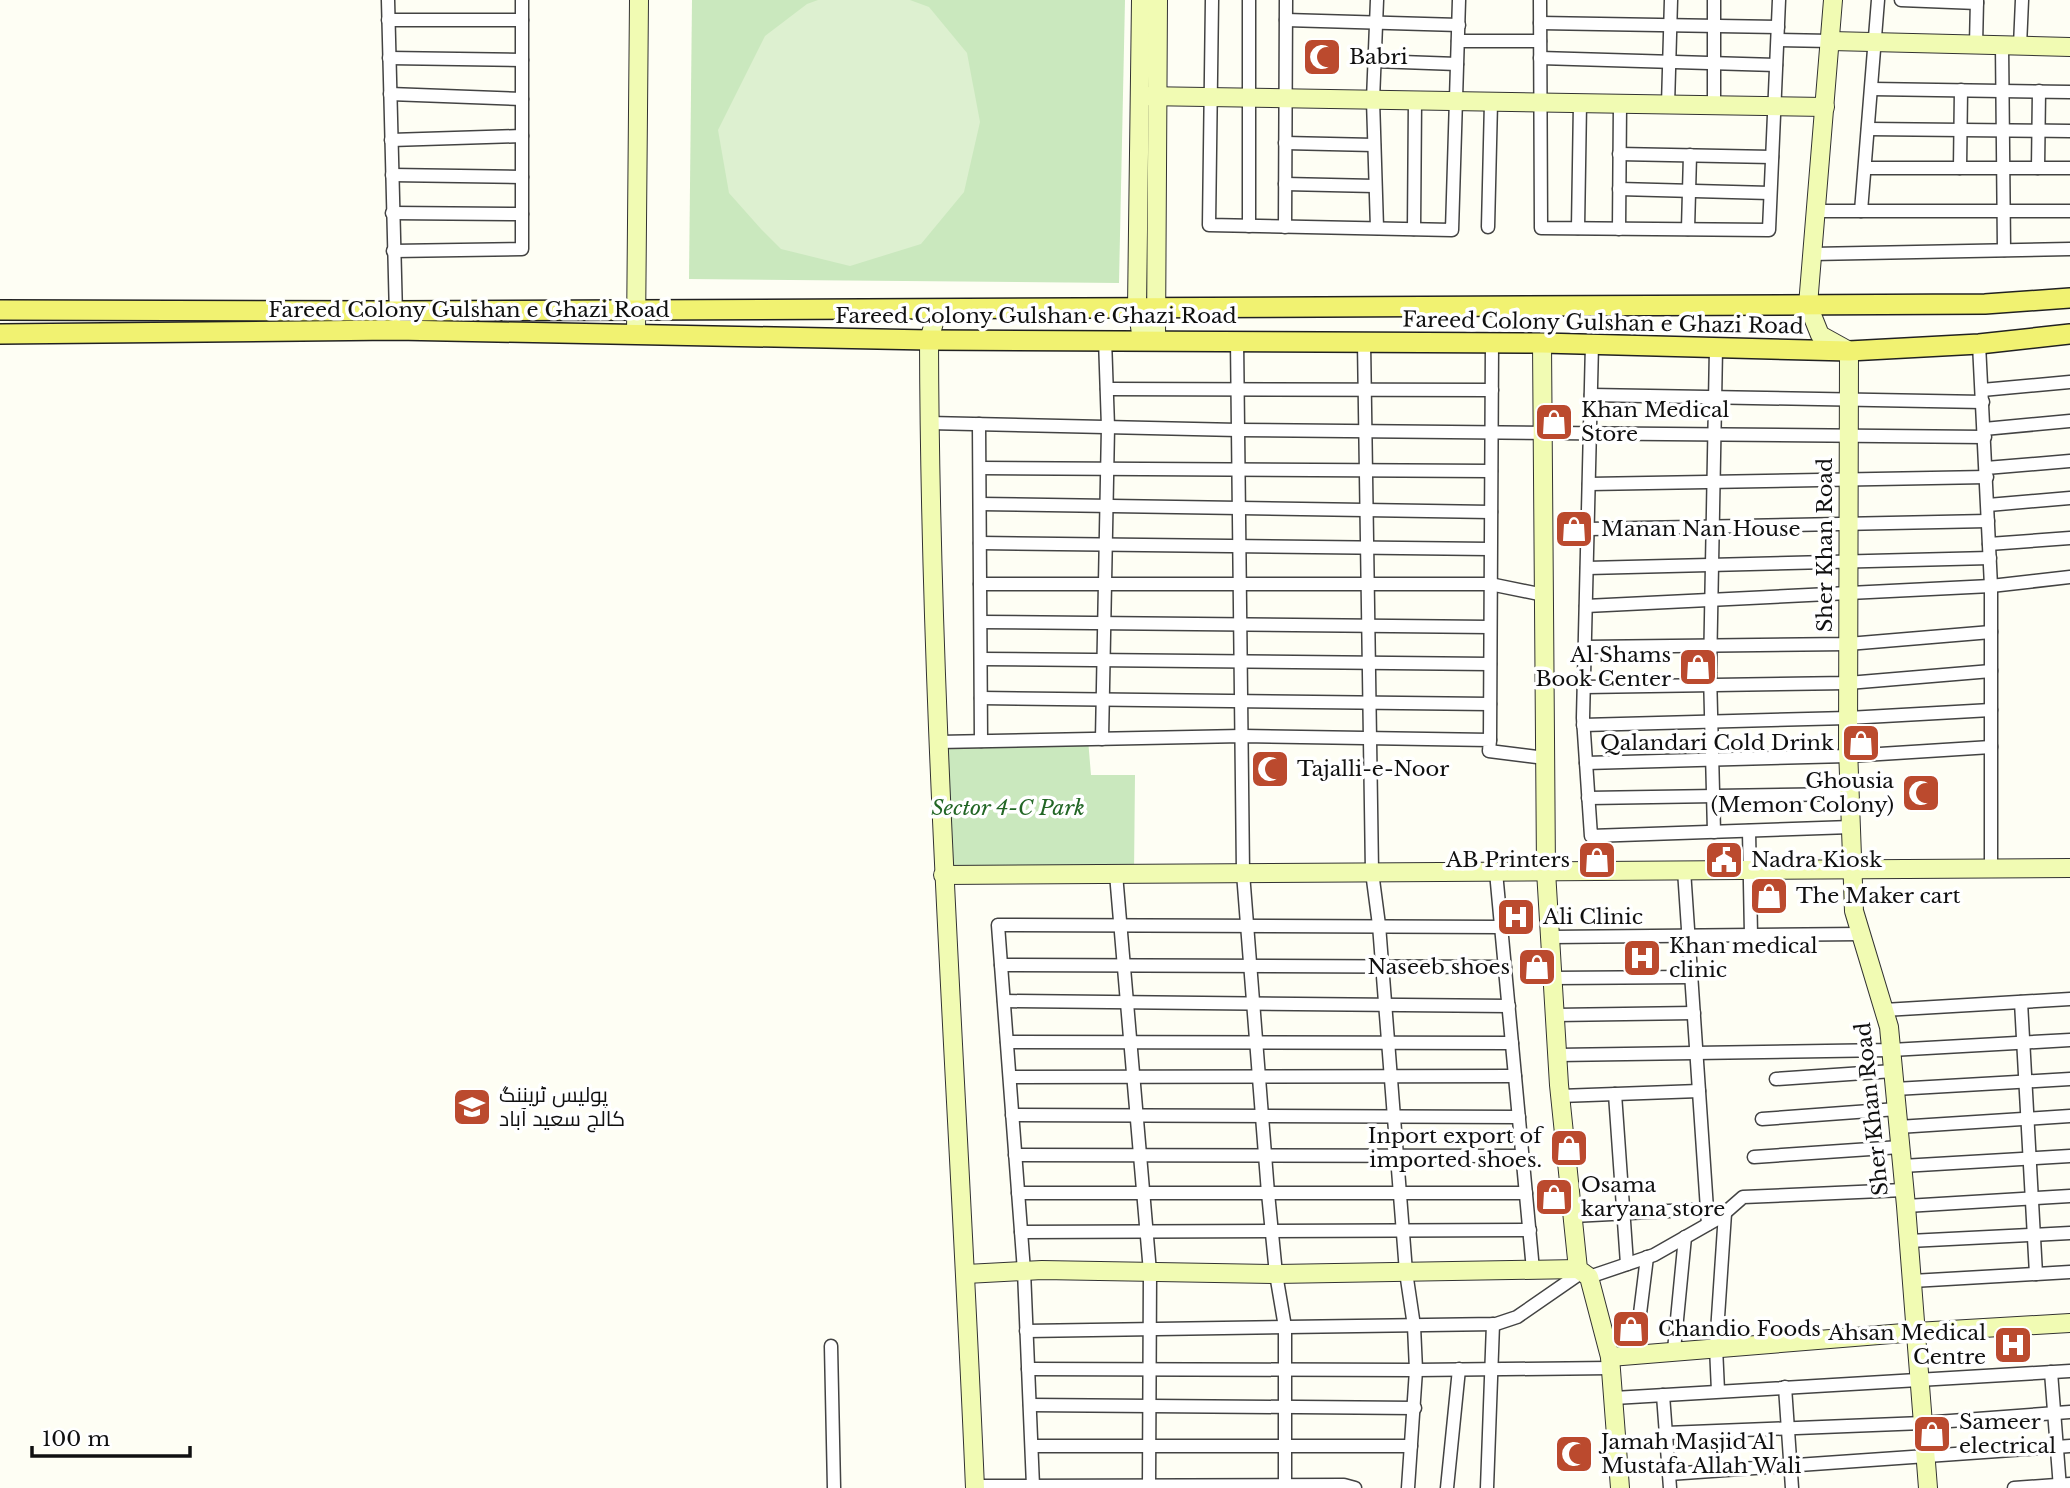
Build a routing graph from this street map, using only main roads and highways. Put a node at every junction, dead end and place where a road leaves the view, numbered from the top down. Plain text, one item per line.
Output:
1 (2070, 298) edge
2 (0, 310) edge
3 (396, 321) junction
4 (0, 334) edge
5 (2070, 334) edge

1 - 3 main road, Fareed Colony Gulshan e Ghazi Road
2 - 3 main road, Fareed Colony Gulshan e Ghazi Road
3 - 4 main road, Fareed Colony Gulshan e Ghazi Road
3 - 5 main road, Fareed Colony Gulshan e Ghazi Road

